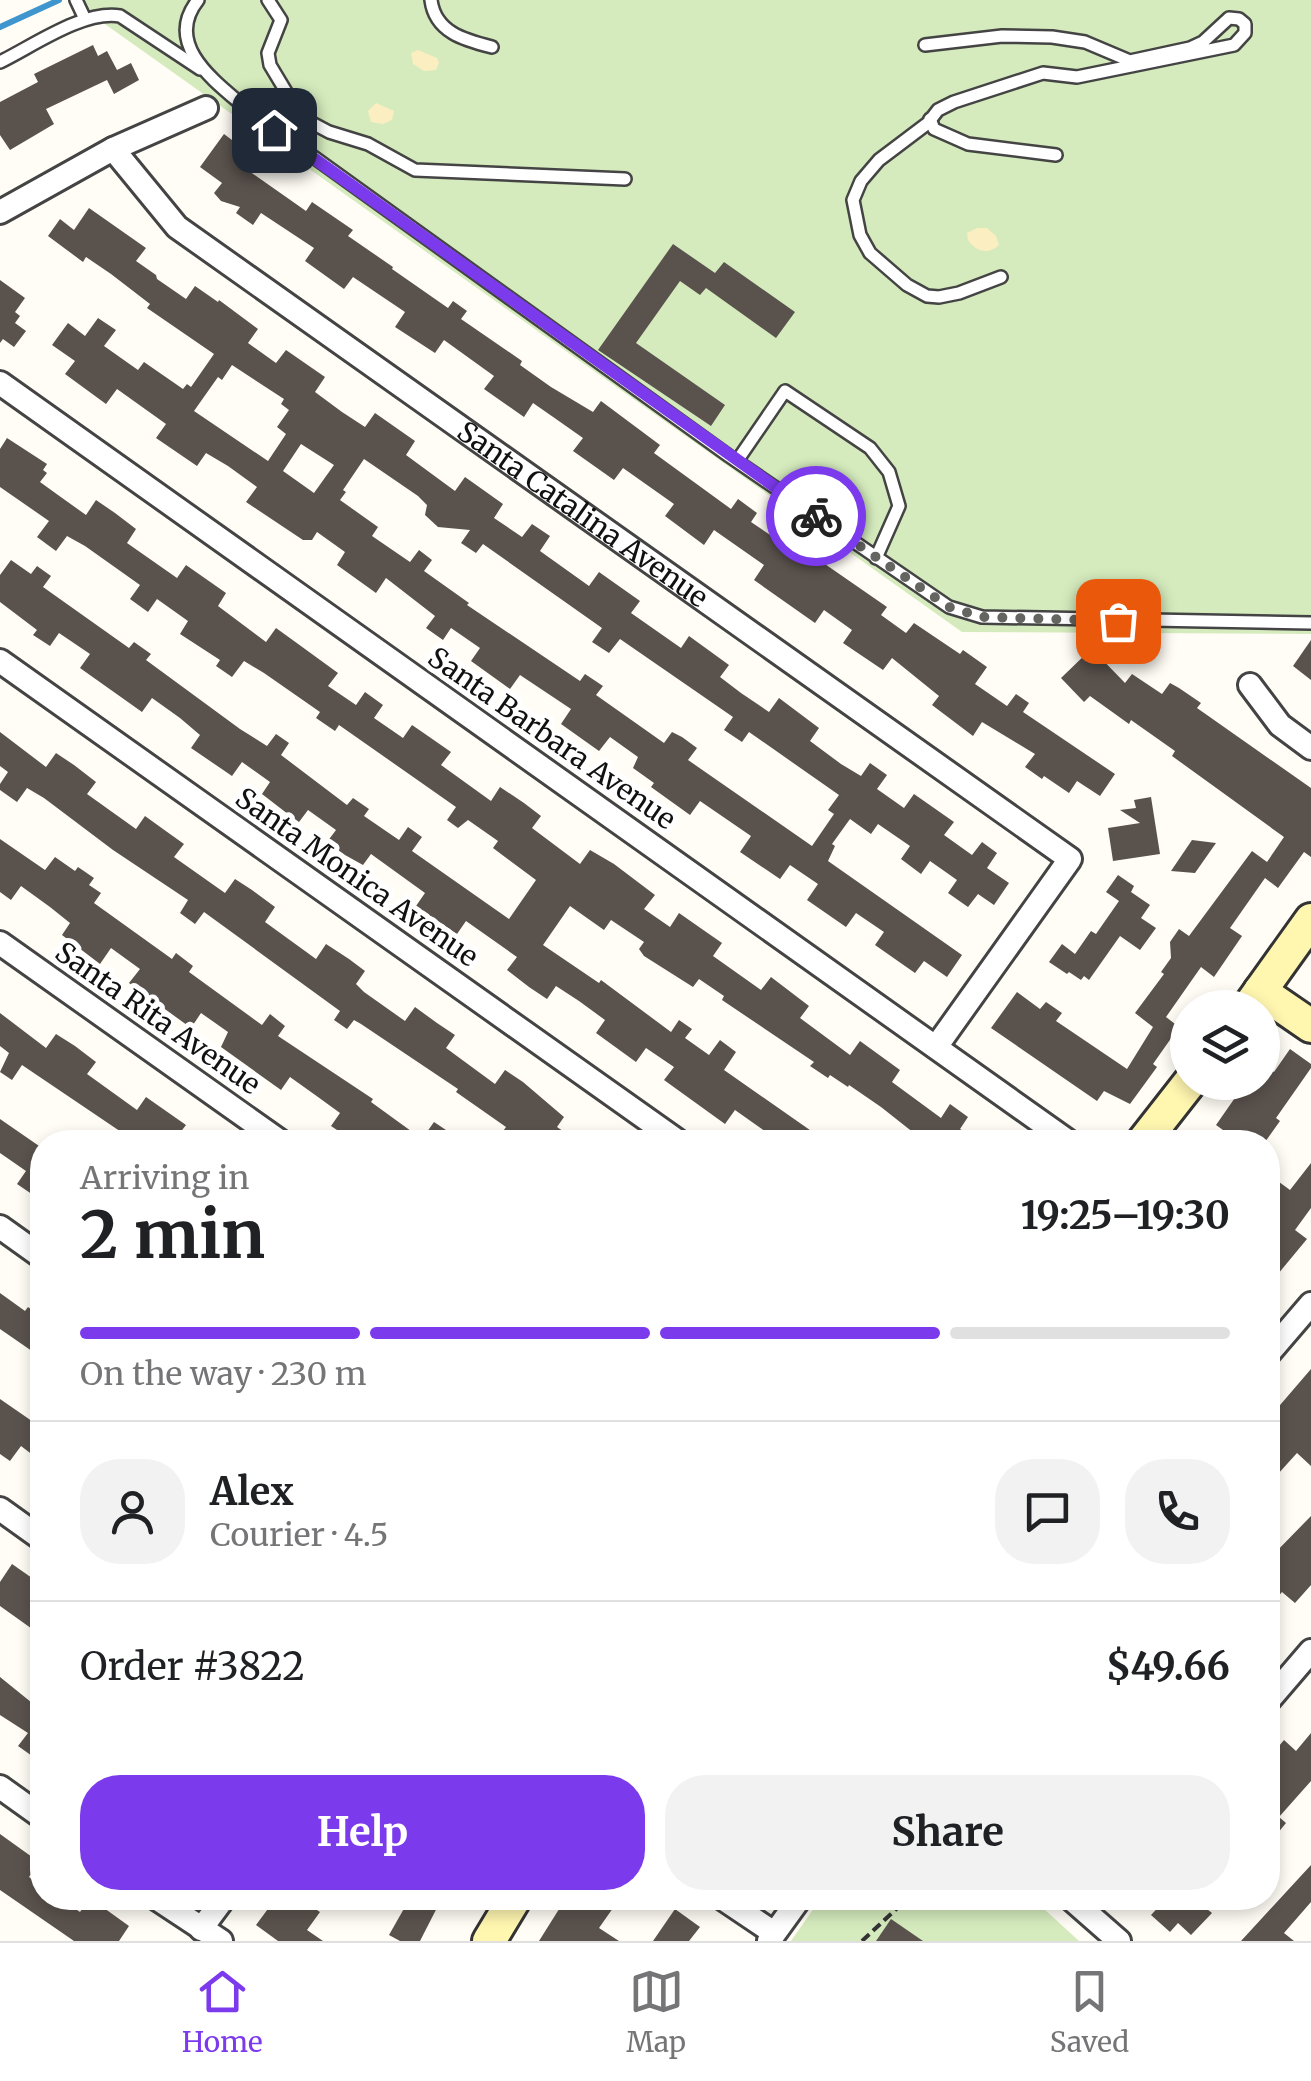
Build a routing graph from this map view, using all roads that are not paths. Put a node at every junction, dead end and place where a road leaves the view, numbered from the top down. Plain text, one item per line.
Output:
1 (76, 0) edge
2 (198, 0) edge
3 (268, 0) edge
4 (431, 0) edge
5 (85, 19) junction
6 (925, 45) dead end
7 (492, 47) dead end
8 (0, 62) edge
9 (200, 69) junction
10 (206, 108) dead end
11 (930, 120) junction
12 (113, 149) junction
13 (1056, 155) dead end
14 (625, 179) dead end
15 (0, 212) edge
16 (1001, 278) dead end
17 (0, 383) edge
18 (737, 461) junction
19 (876, 558) junction
20 (1311, 623) edge
21 (0, 660) edge
22 (1250, 684) dead end
23 (1311, 748) edge
24 (1311, 920) edge
25 (0, 943) edge
26 (1261, 990) edge
27 (1280, 1012) edge
28 (1311, 1026) edge
29 (936, 1047) junction
30 (1176, 1100) edge
31 (264, 1130) edge
32 (662, 1130) edge
33 (1052, 1130) edge
34 (1152, 1130) edge
35 (0, 1227) edge
36 (30, 1248) edge
37 (1311, 1304) edge
38 (1280, 1340) edge
39 (0, 1509) edge
40 (30, 1530) edge
41 (1311, 1651) edge
42 (1280, 1686) edge
43 (0, 1787) edge
44 (30, 1808) edge
45 (174, 1910) edge
46 (220, 1910) edge
47 (507, 1910) edge
48 (737, 1910) edge
49 (791, 1910) edge
50 (1090, 1910) edge
51 (211, 1935) edge
52 (772, 1937) edge
53 (488, 1941) edge
54 (1119, 1941) edge

1 - 5 lane
2 - 9 lane
3 - 14 lane
4 - 7 lane
5 - 8 lane
5 - 9 lane
6 - 11 lane
9 - 18 lane
10 - 12 street
11 - 13 lane
11 - 16 lane
12 - 15 street
12 - 29 street, Santa Catalina Avenue
17 - 29 street, Santa Barbara Avenue
18 - 19 lane
18 - 19 lane
19 - 20 lane
21 - 32 street, Santa Monica Avenue
22 - 23 street
24 - 26 street
25 - 31 street, Santa Rita Avenue
27 - 28 street
29 - 33 street, Santa Barbara Avenue
30 - 34 street
35 - 36 street
37 - 38 street
39 - 40 street
41 - 42 street
43 - 44 street
45 - 51 street
46 - 51 street
47 - 53 street
48 - 52 street
49 - 52 street
50 - 54 street

